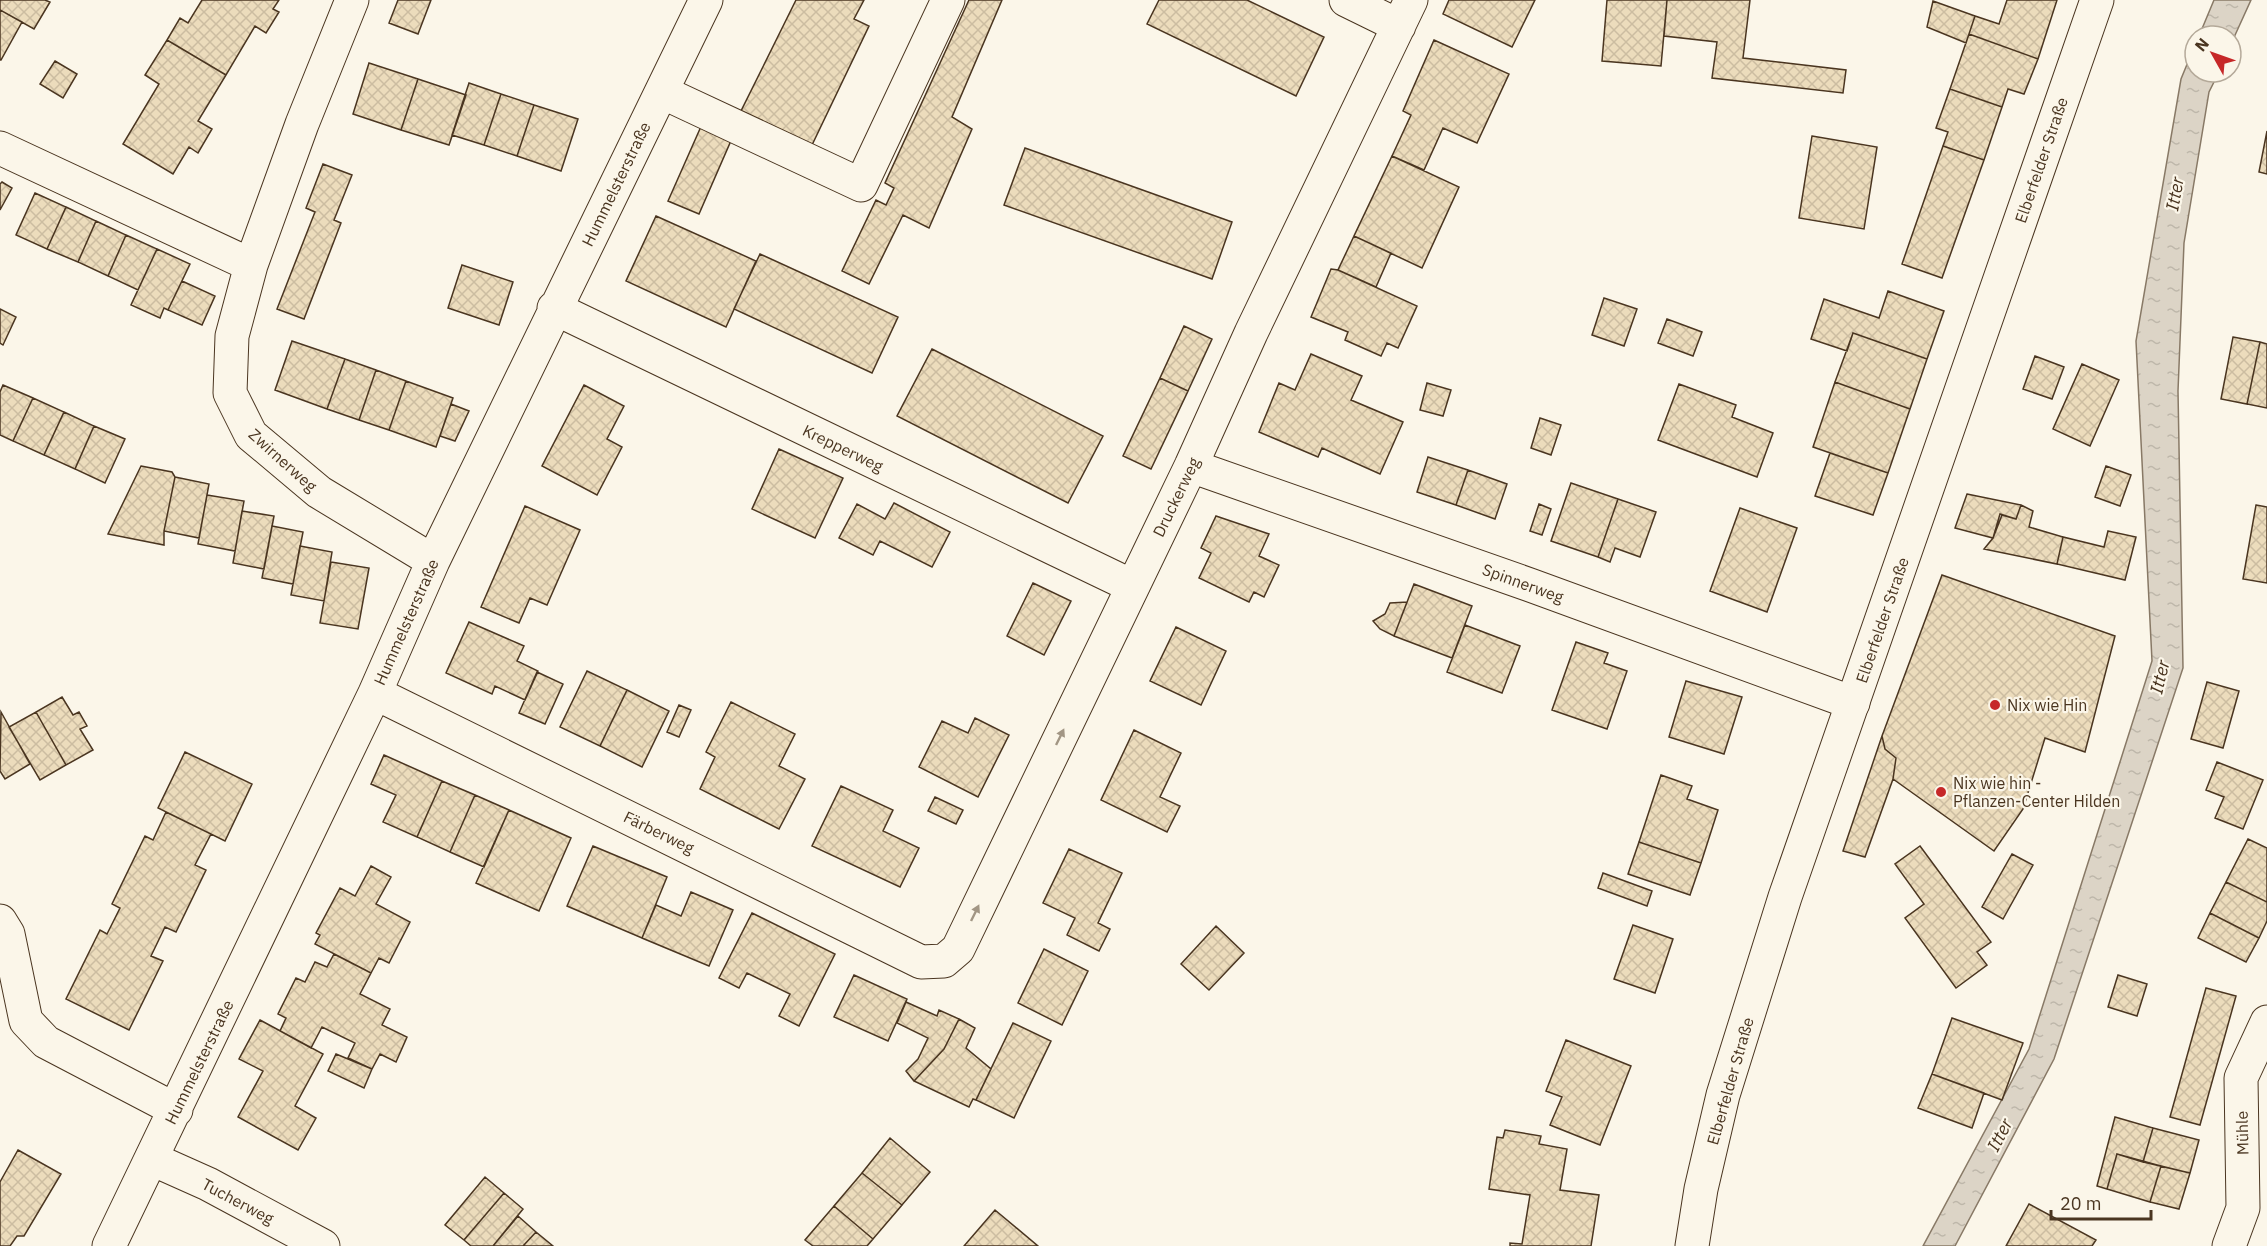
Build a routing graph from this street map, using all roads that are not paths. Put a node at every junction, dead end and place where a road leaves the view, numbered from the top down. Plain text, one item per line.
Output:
1 (352, 0) edge
2 (706, 0) edge
3 (948, 0) edge
4 (1346, 0) edge
5 (2097, 0) edge
6 (1405, 13) edge
7 (662, 92) junction
8 (0, 148) edge
9 (251, 266) junction
10 (554, 308) junction
11 (1191, 466) junction
12 (433, 561) junction
13 (1132, 586) junction
14 (375, 693) junction
15 (1853, 704) junction
16 (0, 921) edge
17 (944, 962) joint
18 (2267, 1022) edge
19 (176, 1110) junction
20 (152, 1159) junction
21 (2235, 1244) edge
22 (109, 1246) edge
23 (323, 1246) edge
24 (1692, 1246) edge

1 - 9 street, Zwirnerweg
2 - 7 street, Hummelsterstraße
3 - 7 street
4 - 6 street, Druckerweg
5 - 15 street, Elberfelder Straße
6 - 11 street, Druckerweg
7 - 10 street, Hummelsterstraße
8 - 9 street
9 - 12 street, Zwirnerweg
10 - 12 street, Hummelsterstraße
10 - 13 street, Krepperweg
11 - 13 street, Druckerweg
11 - 15 street, Spinnerweg
12 - 14 street, Hummelsterstraße
17 -> 13 street, Druckerweg
14 - 17 street, Färberweg
14 - 19 street, Hummelsterstraße
15 - 24 street, Elberfelder Straße
16 - 19 street
18 - 21 street, Mühle
19 - 20 street, Hummelsterstraße
20 - 22 street, Hummelsterstraße
20 - 23 street, Tucherweg

